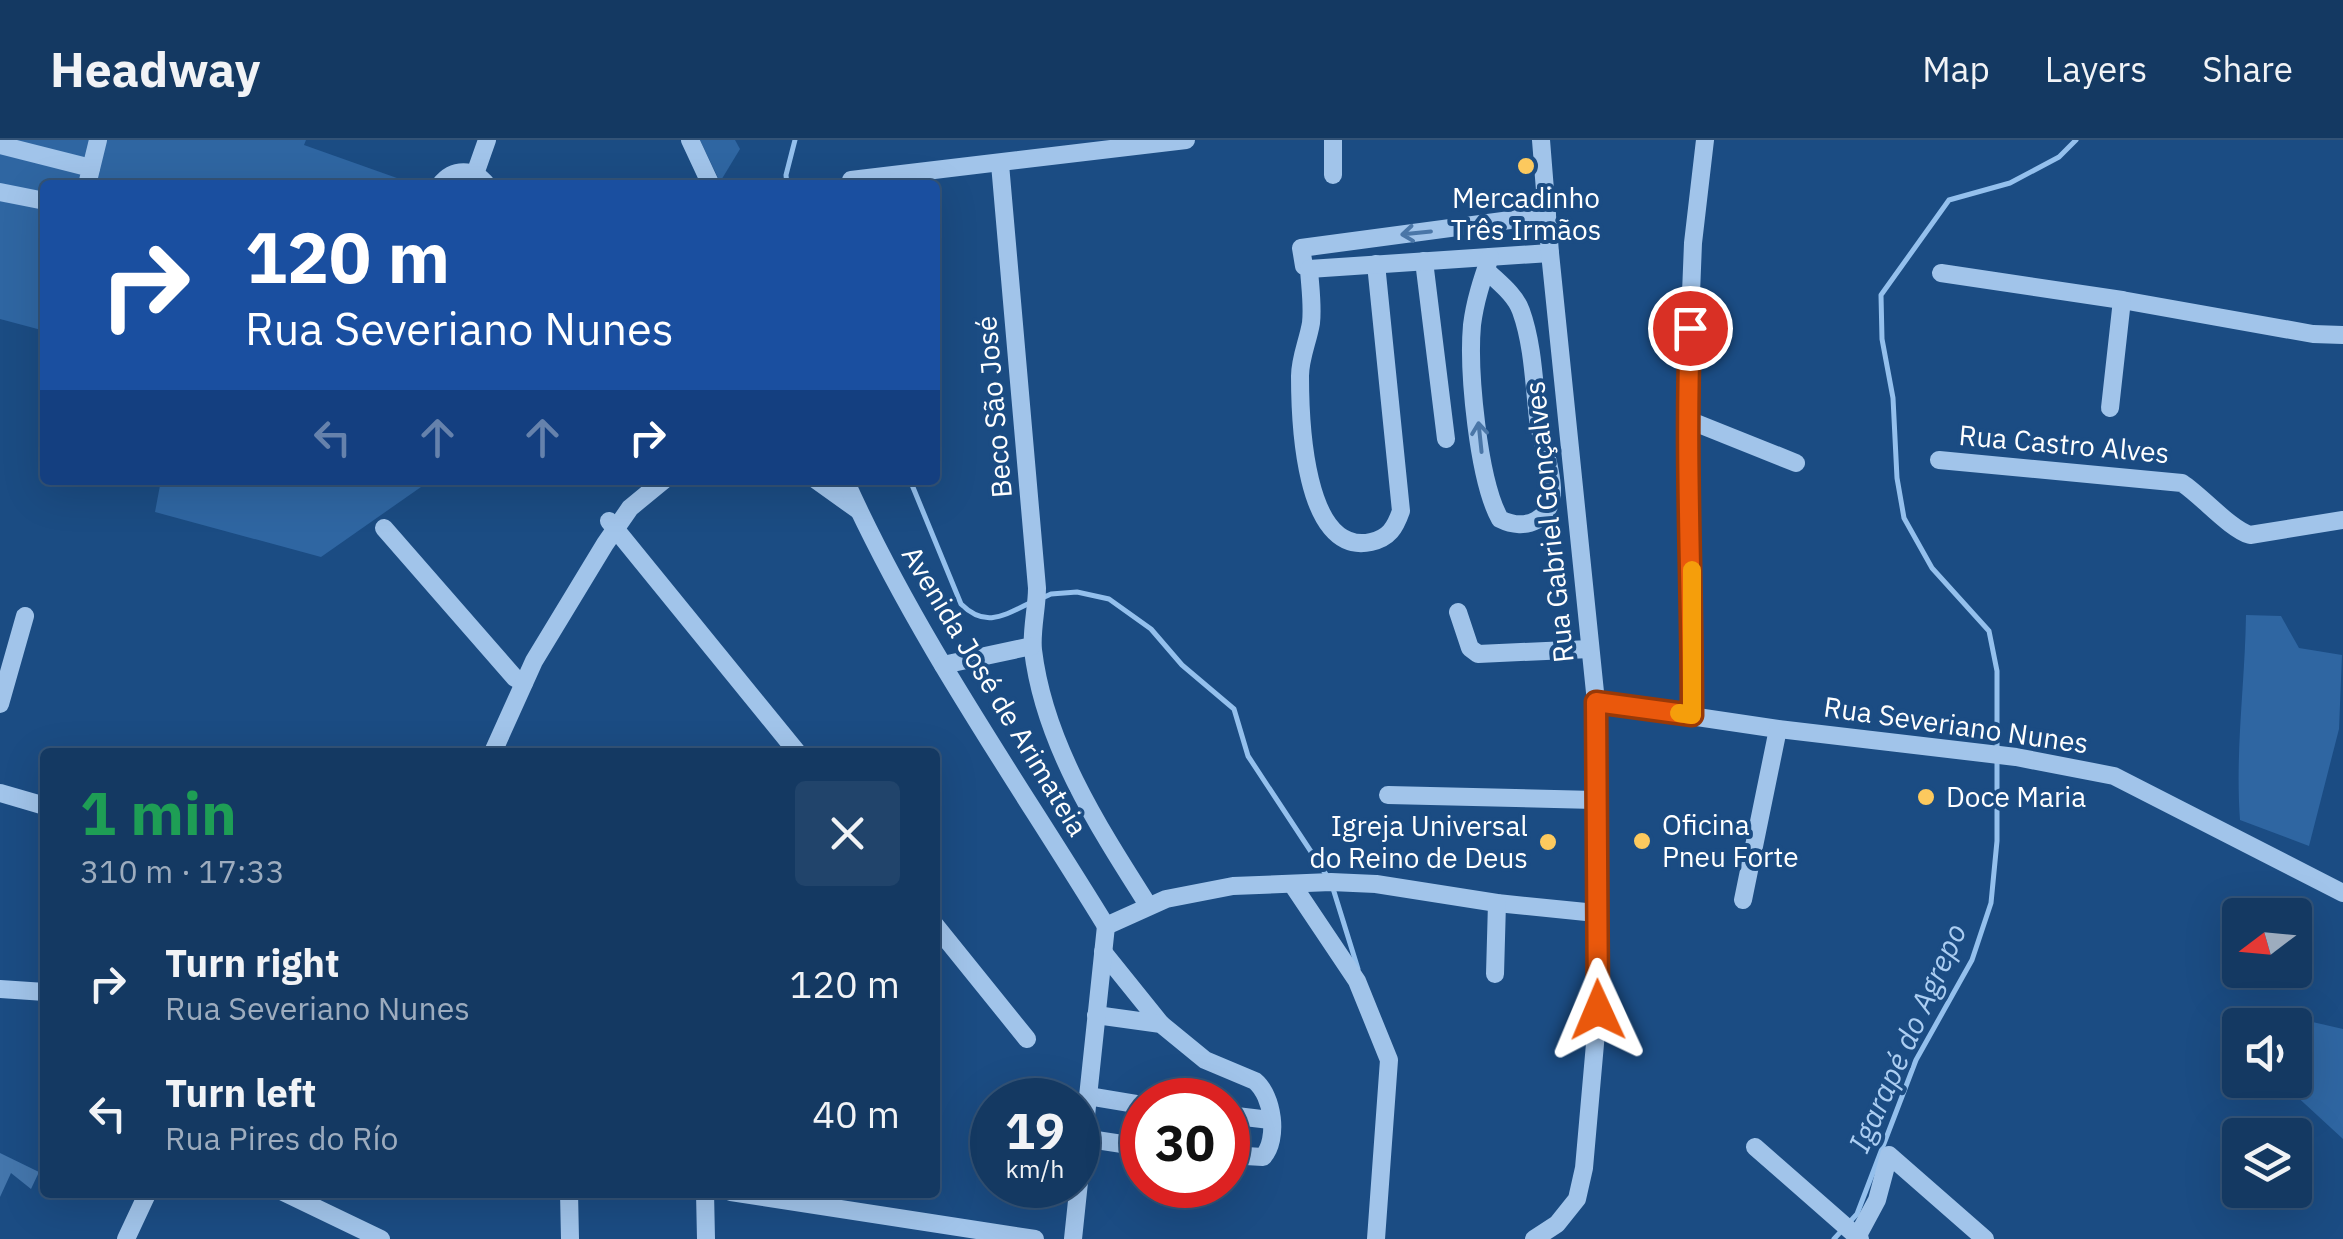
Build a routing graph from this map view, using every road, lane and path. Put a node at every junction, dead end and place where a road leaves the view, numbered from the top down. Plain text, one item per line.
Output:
1 (98, 140) edge
2 (486, 140) edge
3 (690, 140) edge
4 (1186, 140) edge
5 (1333, 140) edge
6 (1542, 140) edge
7 (1705, 140) edge
8 (0, 145) edge
9 (1000, 164) junction
10 (1333, 176) dead end
11 (89, 177) edge
12 (481, 179) edge
13 (445, 180) edge
14 (709, 180) edge
15 (851, 180) dead end
16 (0, 192) edge
17 (40, 200) edge
18 (1547, 215) junction
19 (1550, 253) junction
20 (1424, 261) junction
21 (1488, 263) junction
22 (1376, 264) junction
23 (1309, 268) junction
24 (1941, 273) dead end
25 (2122, 300) junction
26 (2343, 335) edge
27 (2110, 408) dead end
28 (1686, 419) junction
29 (1446, 439) dead end
30 (1939, 460) dead end
31 (1796, 463) dead end
32 (641, 485) edge
33 (658, 485) edge
34 (823, 485) edge
35 (847, 485) edge
36 (859, 511) junction
37 (2343, 520) edge
38 (612, 524) junction
39 (384, 528) dead end
40 (1458, 612) dead end
41 (25, 616) dead end
42 (1032, 646) junction
43 (1590, 650) junction
44 (942, 665) junction
45 (520, 681) junction
46 (1596, 702) junction
47 (0, 704) edge
48 (1692, 715) junction
49 (1778, 729) junction
50 (482, 748) edge
51 (495, 748) edge
52 (793, 748) edge
53 (0, 793) edge
54 (1388, 795) dead end
55 (1595, 800) junction
56 (40, 805) edge
57 (1292, 884) junction
58 (2343, 893) edge
59 (1743, 900) dead end
60 (1496, 903) junction
61 (1148, 905) junction
62 (1596, 913) junction
63 (1106, 926) junction
64 (940, 930) edge
65 (1103, 952) junction
66 (1494, 974) dead end
67 (0, 990) edge
68 (40, 992) edge
69 (1096, 1015) junction
70 (1161, 1024) junction
71 (1027, 1039) dead end
72 (1090, 1078) edge
73 (1250, 1118) edge
74 (1270, 1120) junction
75 (1755, 1147) dead end
76 (1250, 1156) edge
77 (145, 1198) edge
78 (293, 1198) edge
79 (570, 1198) edge
80 (705, 1198) edge
81 (759, 1198) edge
82 (1076, 1208) edge
83 (908, 1230) edge
84 (351, 1233) edge
85 (1858, 1238) edge
86 (126, 1239) edge
87 (381, 1239) edge
88 (570, 1239) edge
89 (706, 1239) edge
90 (1035, 1239) edge
91 (1073, 1239) edge
92 (1376, 1239) edge
93 (1534, 1239) edge
94 (1986, 1239) edge

1 - 11 street
2 - 12 street
3 - 14 street
4 - 9 street
5 - 10 street
6 - 18 street, Rua Gabriel Gonçalves
7 - 28 street
8 - 11 street
9 - 15 street
9 - 42 street, Beco São José
12 - 13 street
16 - 17 street
18 - 19 street, Rua Gabriel Gonçalves
18 -> 23 street
19 - 21 street
19 - 43 street, Rua Gabriel Gonçalves
20 - 21 street
20 - 22 street
20 - 29 street
21 -> 21 street
22 - 23 street
22 - 23 street
24 - 25 street
25 - 26 street
25 - 27 street
28 - 31 street
28 - 48 street
30 - 37 street, Rua Castro Alves
32 - 38 street
33 - 38 street
34 - 36 street
35 - 36 street, Avenida José de Arimateia
36 - 44 street, Avenida José de Arimateia
38 - 45 street
38 - 52 street
39 - 45 street
40 - 43 street
41 - 47 street
42 - 44 street
42 - 61 street, Beco São José
43 - 46 street, Rua Gabriel Gonçalves
44 - 63 street, Avenida José de Arimateia
45 - 50 street
45 - 51 street
46 - 48 street, Rua Severiano Nunes
46 - 55 street, Rua Gabriel Gonçalves
48 - 49 street, Rua Severiano Nunes
49 - 58 street, Rua Severiano Nunes
49 - 59 street
53 - 56 street
54 - 55 street
55 - 62 street, Rua Gabriel Gonçalves
57 - 60 street
57 - 61 street
57 - 92 street
60 - 62 street
60 - 66 street
61 - 63 street
62 - 93 street, Rua Gabriel Gonçalves
63 - 65 street
64 - 71 street
65 - 69 street
65 - 70 street
67 - 68 street
69 - 70 street
69 - 72 street
70 - 74 street
73 - 74 street
74 - 76 street
75 - 85 street
77 - 86 street
78 - 84 street
79 - 88 street
80 - 89 street
81 - 83 street
82 - 91 street
83 - 90 street
84 - 87 street
85 - 94 street

